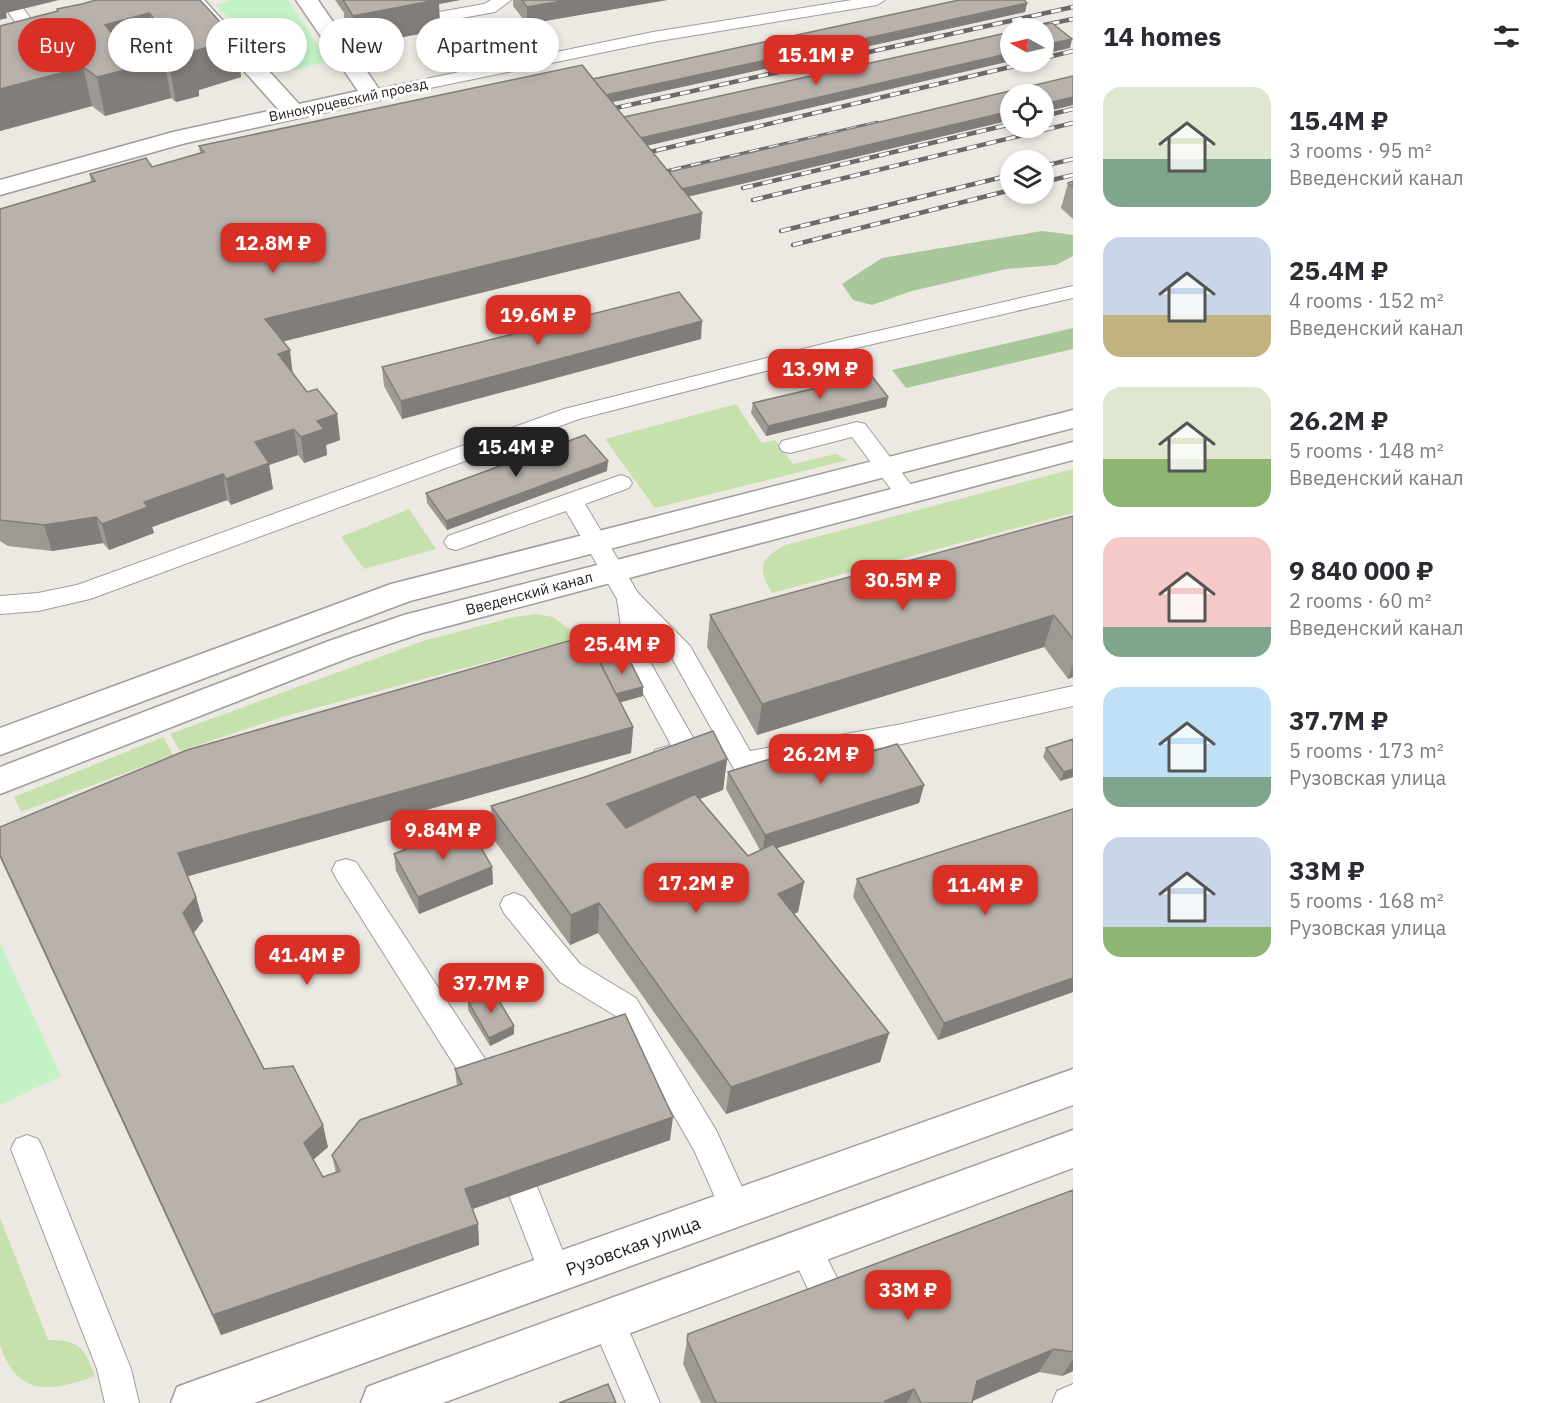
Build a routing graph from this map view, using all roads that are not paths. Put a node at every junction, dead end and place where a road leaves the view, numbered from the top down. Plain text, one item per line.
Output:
1 (192, 0) edge
2 (307, 0) edge
3 (503, 0) edge
4 (877, 0) edge
5 (16, 11) dead end
6 (21, 18) edge
7 (434, 18) edge
8 (18, 37) edge
9 (11, 39) edge
10 (372, 94) junction
11 (293, 111) junction
12 (0, 188) edge
13 (1073, 292) edge
14 (1073, 419) edge
15 (790, 446) dead end
16 (1073, 451) edge
17 (886, 467) junction
18 (621, 483) dead end
19 (907, 495) junction
20 (572, 500) junction
21 (456, 542) dead end
22 (596, 542) junction
23 (613, 571) junction
24 (629, 599) junction
25 (0, 605) edge
26 (1073, 696) edge
27 (0, 742) edge
28 (642, 764) edge
29 (0, 781) edge
30 (346, 870) dead end
31 (514, 905) dead end
32 (483, 1083) edge
33 (1073, 1087) edge
34 (27, 1149) dead end
35 (1073, 1149) edge
36 (523, 1190) edge
37 (736, 1209) junction
38 (805, 1249) junction
39 (556, 1274) junction
40 (832, 1302) edge
41 (608, 1322) junction
42 (122, 1403) edge
43 (193, 1403) edge
44 (383, 1403) edge
45 (644, 1403) edge

1 - 11 street
2 - 10 street
3 - 7 lane
4 - 10 lane, Винокурцевский проезд
5 - 6 lane
8 - 9 street
10 - 11 street, Винокурцевский проезд
11 - 12 street, Винокурцевский проезд
13 - 25 lane
14 - 17 street
15 - 17 lane
16 - 19 street, Введенский канал
17 - 19 lane
17 - 22 street
18 - 20 lane
19 - 23 street, Введенский канал
20 - 21 lane
20 - 22 lane
22 - 23 lane
22 - 27 street
23 - 24 lane
23 - 29 street, Введенский канал
24 - 26 lane
24 - 28 lane
30 - 32 lane
31 - 37 lane
33 - 37 street, Рузовская улица
34 - 42 lane
35 - 38 street
36 - 39 lane
37 - 39 street, Рузовская улица
38 - 40 lane
38 - 41 street
39 - 43 street, Рузовская улица
41 - 44 street
41 - 45 lane

